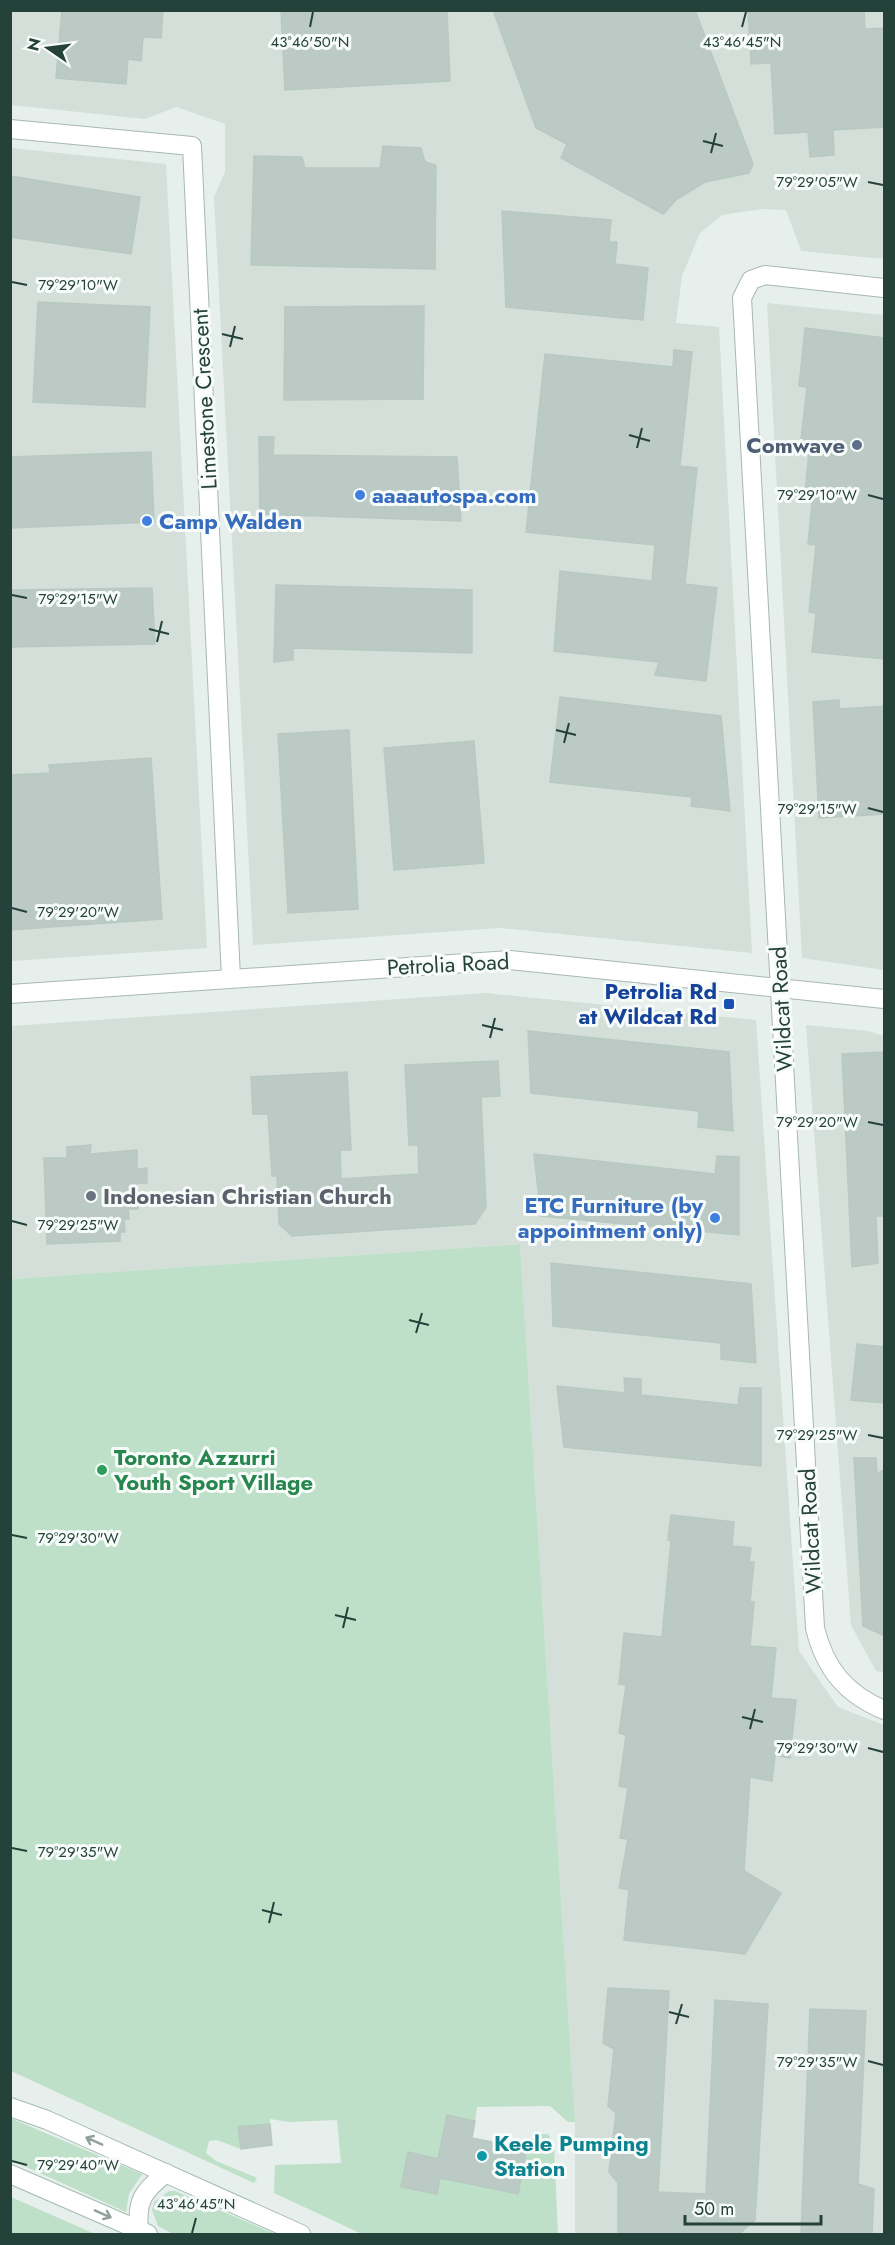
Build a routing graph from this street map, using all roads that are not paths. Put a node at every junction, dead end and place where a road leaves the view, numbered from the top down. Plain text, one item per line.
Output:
1 (10, 129) edge
2 (885, 288) edge
3 (231, 978) junction
4 (780, 986) junction
5 (10, 994) edge
6 (885, 999) edge
7 (885, 1710) edge
8 (10, 2107) edge
9 (165, 2173) junction
10 (10, 2174) edge
11 (143, 2232) edge
12 (301, 2235) edge

1 - 3 street, Limestone Crescent
2 - 4 street, Wildcat Road
3 - 4 street, Petrolia Road
3 - 5 street, Petrolia Road
4 - 6 street, Petrolia Road
4 - 7 street, Wildcat Road
9 -> 8 street
9 - 11 street
9 - 12 street
10 -> 11 street

